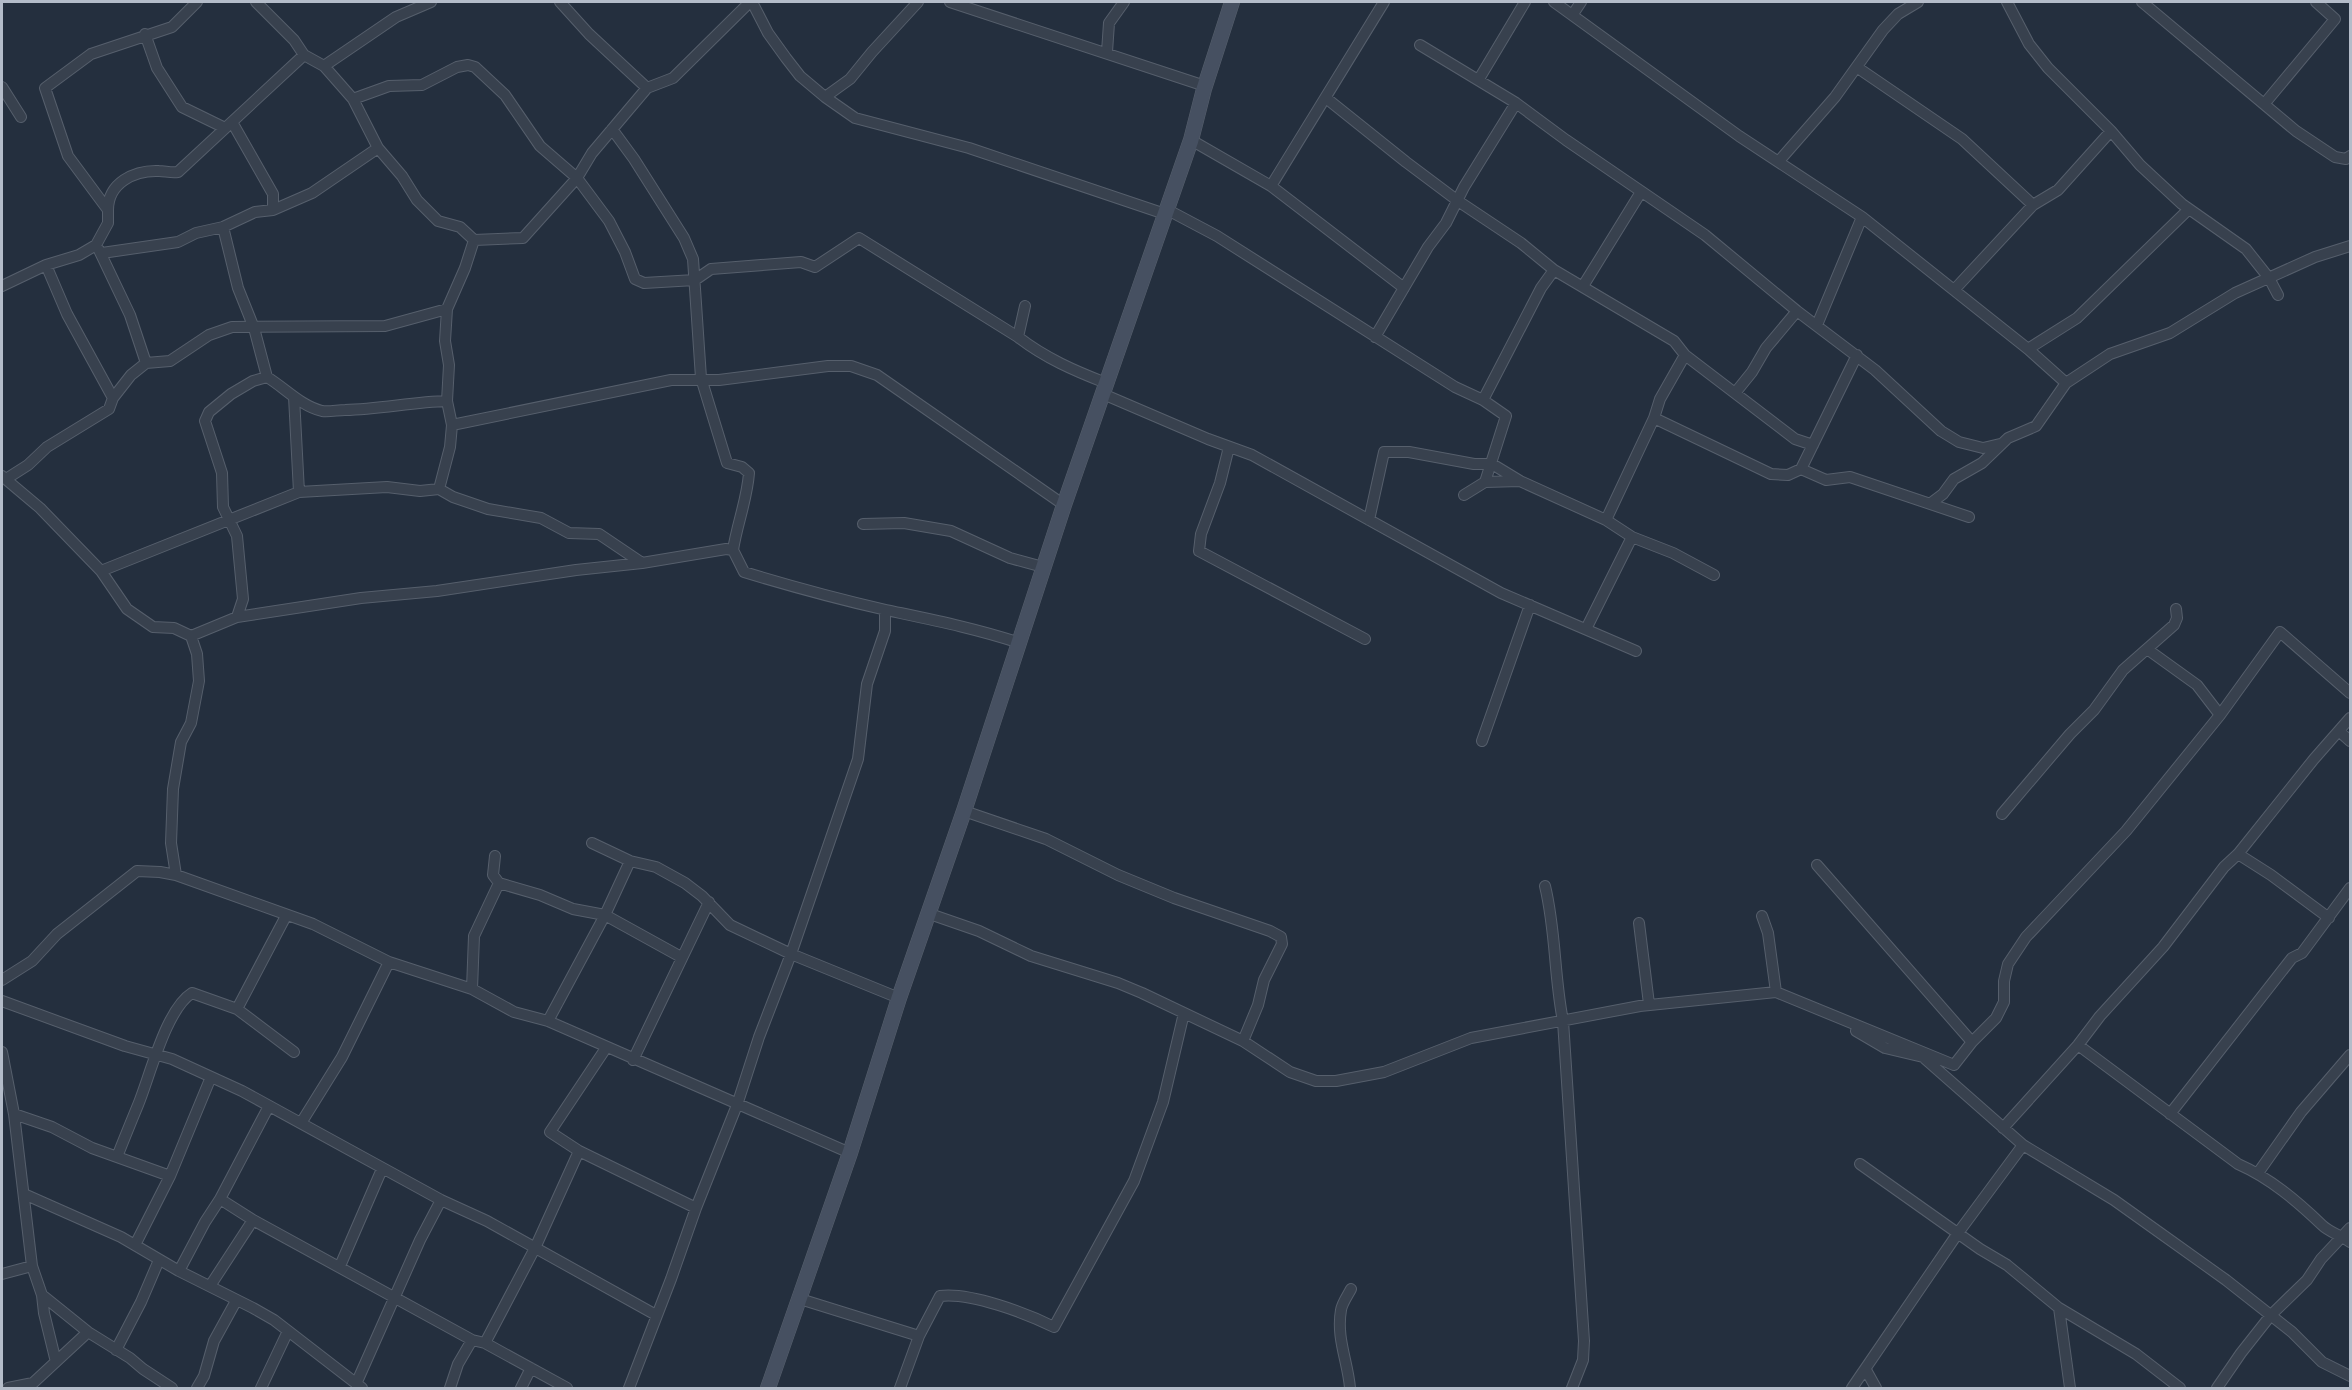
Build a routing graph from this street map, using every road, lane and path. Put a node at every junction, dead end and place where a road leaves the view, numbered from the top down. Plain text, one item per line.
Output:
1 (197, 2) edge
2 (256, 2) edge
3 (431, 2) edge
4 (560, 2) edge
5 (751, 2) edge
6 (918, 2) edge
7 (950, 2) edge
8 (1124, 2) edge
9 (1232, 2) edge
10 (1384, 2) edge
11 (1525, 2) edge
12 (1554, 2) edge
13 (1581, 2) edge
14 (1918, 2) edge
15 (2007, 2) edge
16 (2142, 2) edge
17 (2316, 2) edge
18 (1573, 14) junction
19 (145, 34) junction
20 (1420, 45) dead end
21 (1107, 52) junction
22 (304, 56) junction
23 (324, 66) junction
24 (1858, 68) junction
25 (1479, 79) junction
26 (1205, 86) junction
27 (2, 87) edge
28 (647, 88) junction
29 (825, 97) junction
30 (1326, 98) junction
31 (353, 99) junction
32 (1516, 103) junction
33 (2265, 103) junction
34 (21, 117) dead end
35 (228, 125) junction
36 (612, 129) junction
37 (2111, 131) junction
38 (1191, 140) junction
39 (378, 148) junction
40 (2350, 156) edge
41 (1779, 161) junction
42 (577, 178) junction
43 (1271, 186) junction
44 (1641, 192) junction
45 (1458, 201) junction
46 (2033, 205) junction
47 (2189, 209) junction
48 (108, 210) junction
49 (273, 210) junction
50 (1166, 212) junction
51 (1862, 217) junction
52 (223, 226) junction
53 (474, 240) junction
54 (2350, 246) edge
55 (99, 249) junction
56 (46, 265) junction
57 (1554, 270) junction
58 (2269, 278) junction
59 (695, 280) junction
60 (2, 286) edge
61 (1582, 286) junction
62 (1404, 288) junction
63 (1954, 290) junction
64 (2278, 295) dead end
65 (1025, 306) dead end
66 (447, 309) junction
67 (1797, 311) junction
68 (1817, 325) junction
69 (254, 327) junction
70 (1018, 337) junction
71 (1375, 337) junction
72 (2028, 349) junction
73 (1685, 355) junction
74 (1857, 355) junction
75 (146, 363) junction
76 (267, 377) junction
77 (701, 378) junction
78 (2066, 383) junction
79 (1105, 388) junction
80 (1735, 393) junction
81 (294, 397) junction
82 (113, 398) junction
83 (1483, 400) junction
84 (447, 401) junction
85 (1654, 418) junction
86 (452, 426) junction
87 (2000, 444) junction
88 (1813, 445) junction
89 (1229, 447) junction
90 (1492, 464) junction
91 (1801, 469) junction
92 (4, 477) edge
93 (1520, 481) junction
94 (1485, 482) junction
95 (439, 489) junction
96 (299, 492) junction
97 (1464, 495) dead end
98 (1931, 503) junction
99 (1064, 505) junction
100 (1969, 517) dead end
101 (230, 520) junction
102 (1368, 520) junction
103 (1606, 520) junction
104 (863, 524) dead end
105 (1632, 537) junction
106 (733, 550) junction
107 (642, 563) junction
108 (1043, 567) junction
109 (101, 571) junction
110 (1714, 575) dead end
111 (1530, 605) junction
112 (2176, 609) dead end
113 (885, 610) junction
114 (237, 617) junction
115 (1586, 629) junction
116 (191, 636) junction
117 (1365, 639) dead end
118 (1020, 643) junction
119 (2147, 649) junction
120 (1636, 651) dead end
121 (2350, 693) edge
122 (2220, 715) junction
123 (2350, 718) edge
124 (2340, 732) junction
125 (1482, 741) dead end
126 (2350, 741) edge
127 (964, 812) junction
128 (2002, 814) dead end
129 (592, 843) dead end
130 (2238, 854) junction
131 (495, 856) dead end
132 (630, 861) junction
133 (1817, 865) dead end
134 (176, 875) junction
135 (499, 883) junction
136 (1545, 886) dead end
137 (2350, 888) edge
138 (709, 902) junction
139 (927, 913) junction
140 (286, 915) junction
141 (605, 915) junction
142 (1762, 916) dead end
143 (2329, 918) junction
144 (1639, 923) dead end
145 (791, 954) junction
146 (681, 957) junction
147 (389, 962) junction
148 (2, 980) edge
149 (471, 989) junction
150 (1776, 992) junction
151 (899, 999) junction
152 (2, 1001) edge
153 (1649, 1005) junction
154 (237, 1009) junction
155 (1184, 1013) junction
156 (1563, 1021) junction
157 (548, 1022) junction
158 (1243, 1041) junction
159 (1972, 1042) junction
160 (2078, 1045) junction
161 (606, 1048) junction
162 (2, 1052) edge
163 (294, 1052) dead end
164 (156, 1055) junction
165 (2350, 1055) edge
166 (633, 1060) junction
167 (1954, 1065) junction
168 (211, 1077) junction
169 (737, 1105) junction
170 (269, 1106) junction
171 (14, 1114) junction
172 (2170, 1114) junction
173 (301, 1123) junction
174 (2002, 1128) junction
175 (2023, 1144) junction
176 (579, 1151) junction
177 (850, 1154) junction
178 (117, 1157) junction
179 (1860, 1164) dead end
180 (382, 1169) junction
181 (2258, 1173) junction
182 (170, 1176) junction
183 (24, 1194) junction
184 (220, 1199) junction
185 (441, 1200) junction
186 (696, 1208) junction
187 (253, 1220) junction
188 (2350, 1228) edge
189 (1958, 1233) junction
190 (2346, 1239) edge
191 (135, 1245) junction
192 (535, 1248) junction
193 (159, 1260) junction
194 (32, 1266) junction
195 (340, 1266) junction
196 (178, 1271) junction
197 (2, 1274) edge
198 (210, 1286) junction
199 (1351, 1289) dead end
200 (42, 1295) junction
201 (395, 1297) junction
202 (800, 1299) junction
203 (236, 1301) junction
204 (2059, 1308) junction
205 (656, 1315) junction
206 (2271, 1315) junction
207 (288, 1331) junction
208 (88, 1332) junction
209 (919, 1336) junction
210 (472, 1340) junction
211 (485, 1342) junction
212 (116, 1350) junction
213 (56, 1362) junction
214 (531, 1368) junction
215 (1866, 1370) junction
216 (2350, 1376) edge
217 (359, 1386) edge
218 (15, 1388) edge
219 (172, 1389) edge
220 (197, 1389) edge
221 (261, 1389) edge
222 (450, 1389) edge
223 (520, 1389) edge
224 (567, 1389) edge
225 (629, 1389) edge
226 (768, 1389) edge
227 (900, 1389) edge
228 (1350, 1389) edge
229 (1572, 1389) edge
230 (1852, 1389) edge
231 (1876, 1389) edge
232 (2070, 1389) edge
233 (2180, 1389) edge
234 (2217, 1389) edge

1 - 19 street
2 - 22 street
3 - 23 street
4 - 28 street
5 - 28 street
5 - 29 street
6 - 29 street
7 - 21 street
8 - 21 street
9 - 26 main road
10 - 30 street
11 - 25 street
12 - 18 street
13 - 18 street
14 - 24 street
15 - 37 street
16 - 33 street
17 - 33 street
18 - 41 street
19 - 35 street
19 - 48 street
20 - 25 street
21 - 26 street
22 - 23 street
22 - 35 street
23 - 31 street
24 - 41 street
24 - 46 street
25 - 32 street
26 - 38 main road
27 - 34 street
28 - 36 street
29 - 50 street
30 - 43 street
30 - 45 street
31 - 39 street
31 - 42 street
32 - 44 street
32 - 45 street
33 - 40 street
35 - 48 street
35 - 49 street
36 - 42 street
36 - 59 street
37 - 46 street
37 - 47 street
38 - 43 street
38 - 50 main road
39 - 49 street
39 - 53 street
41 - 51 street
42 - 53 street
42 - 59 street
43 - 62 street
44 - 61 street
44 - 67 street
45 - 57 street
45 - 62 street
46 - 63 street
47 - 58 street
47 - 72 street
48 - 55 street
49 - 52 street
50 - 71 street
50 - 79 main road
51 - 63 street
51 - 68 street
52 - 55 street
52 - 69 street
53 - 66 street
54 - 58 street
55 - 56 street
55 - 75 street
56 - 60 street
56 - 82 street
57 - 61 street
57 - 83 street
58 - 64 street
58 - 78 street
59 - 70 street
59 - 77 street
61 - 73 street
62 - 71 street
63 - 72 street
65 - 70 street
66 - 69 street
66 - 84 street
67 - 68 street
67 - 80 street
68 - 74 street
69 - 75 street
69 - 76 street
70 - 79 street
71 - 83 street
72 - 78 street
73 - 80 street
73 - 85 street
74 - 87 street
74 - 88 street
75 - 82 street
76 - 81 street
76 - 101 street
77 - 86 street
77 - 99 street
77 - 106 street
78 - 87 street
79 - 89 street
79 - 99 main road
80 - 88 street
81 - 84 street
81 - 96 street
82 - 92 street
83 - 90 street
84 - 86 street
85 - 91 street
85 - 103 street
86 - 95 street
87 - 98 street
88 - 91 street
89 - 102 street
89 - 117 street
90 - 93 street
90 - 94 street
90 - 102 street
91 - 98 street
92 - 109 street
93 - 94 street
93 - 103 street
94 - 97 street
95 - 96 street
95 - 107 street
96 - 101 street
98 - 100 street
99 - 108 main road
101 - 109 street
101 - 114 street
102 - 111 street
103 - 105 street
104 - 108 street
105 - 110 street
105 - 115 street
106 - 107 street
106 - 113 street
107 - 114 street
108 - 118 main road
109 - 116 street
111 - 115 street
111 - 125 street
112 - 119 street
113 - 118 street
113 - 145 street
114 - 116 street
115 - 120 street
116 - 134 street
118 - 127 main road
119 - 122 street
119 - 128 street
121 - 122 street
122 - 159 street
123 - 124 street
124 - 126 street
124 - 130 street
127 - 139 main road
127 - 158 street
129 - 132 street
130 - 143 street
130 - 160 street
131 - 135 street
132 - 138 street
132 - 141 street
133 - 159 street
134 - 140 street
134 - 148 street
135 - 141 street
135 - 149 street
136 - 156 street
137 - 143 street
138 - 145 street
138 - 146 street
139 - 151 main road
139 - 155 street
140 - 147 street
140 - 154 street
141 - 146 street
141 - 157 street
142 - 150 street
143 - 172 street
144 - 153 street
145 - 151 street
145 - 169 street
146 - 166 street
147 - 149 street
147 - 173 street
149 - 157 street
150 - 153 street
150 - 167 street
151 - 177 main road
152 - 164 street
153 - 156 street
154 - 163 street
154 - 164 street
155 - 158 street
155 - 209 street
156 - 158 street
156 - 229 street
157 - 161 street
159 - 167 street
160 - 172 street
160 - 174 street
161 - 166 street
161 - 176 street
162 - 171 street
164 - 168 street
164 - 178 street
165 - 181 street
166 - 169 street
167 - 174 street
168 - 170 street
168 - 182 street
169 - 177 street
169 - 186 street
170 - 173 street
170 - 184 street
171 - 178 street
171 - 183 street
172 - 181 street
173 - 180 street
174 - 175 street
175 - 189 street
175 - 206 street
176 - 186 street
176 - 192 street
177 - 202 main road
178 - 182 street
179 - 189 street
180 - 185 street
180 - 195 street
181 - 190 street
182 - 191 street
183 - 191 street
183 - 194 street
184 - 187 street
184 - 196 street
185 - 192 street
185 - 201 street
186 - 205 street
187 - 195 street
187 - 198 street
188 - 190 street
189 - 204 street
189 - 215 street
190 - 206 street
191 - 193 street
192 - 205 street
192 - 211 street
193 - 196 street
193 - 212 street
194 - 197 street
194 - 200 street
195 - 201 street
196 - 198 street
198 - 203 street
199 - 228 street
200 - 208 street
200 - 213 street
201 - 210 street
201 - 217 street
202 - 209 street
202 - 226 main road
203 - 207 street
203 - 220 street
204 - 232 street
204 - 233 street
205 - 225 street
206 - 216 street
206 - 234 street
207 - 217 street
207 - 221 street
208 - 212 street
208 - 213 street
209 - 227 street
210 - 211 street
210 - 222 street
211 - 214 street
212 - 219 street
213 - 218 street
214 - 223 street
214 - 224 street
215 - 230 street
215 - 231 street

